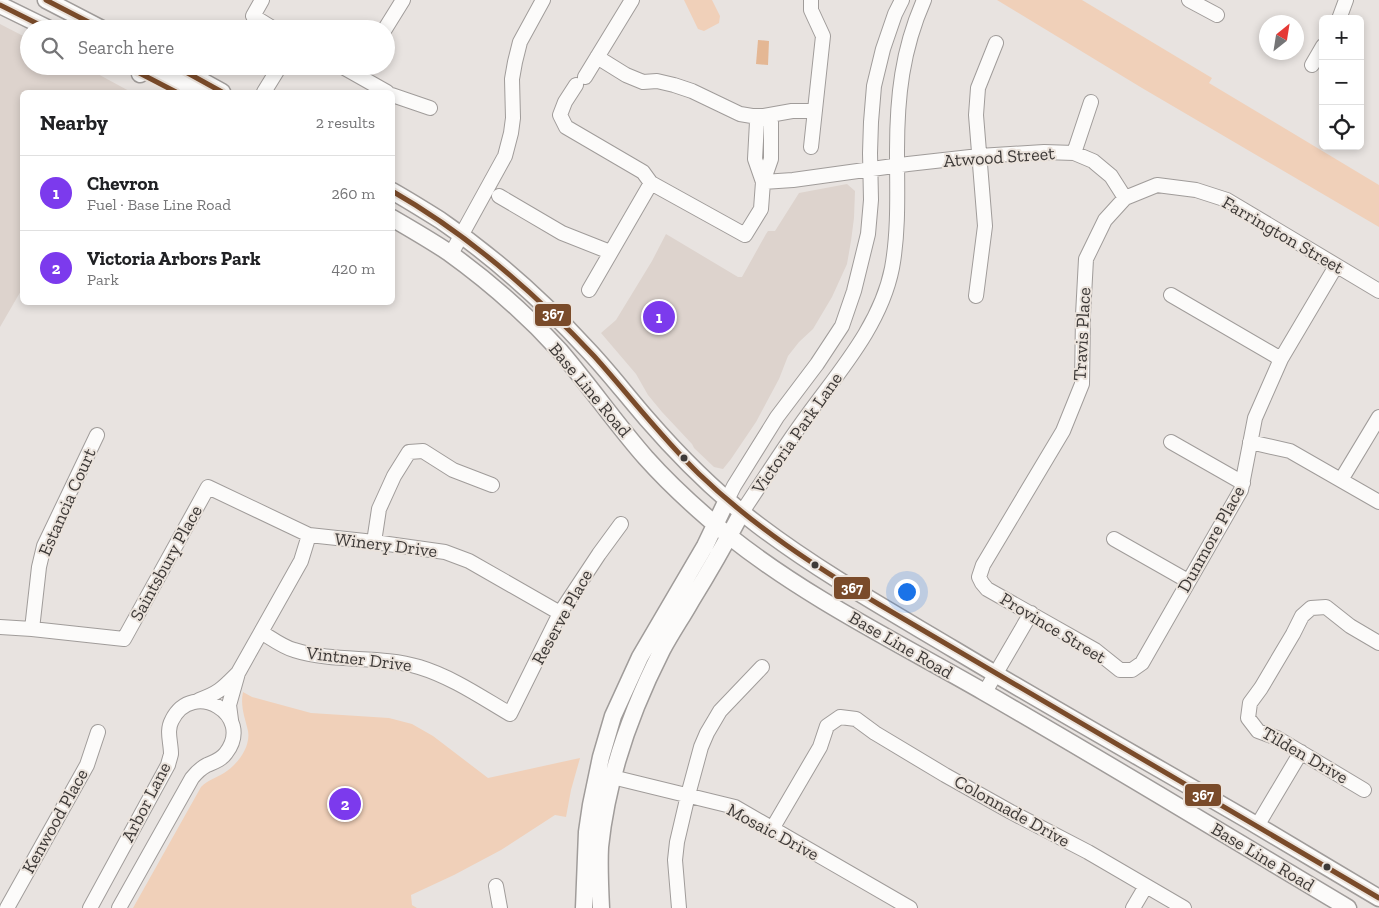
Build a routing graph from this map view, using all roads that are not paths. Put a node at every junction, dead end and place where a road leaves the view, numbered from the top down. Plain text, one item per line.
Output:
1 (46, 0) edge
2 (262, 0) edge
3 (403, 0) edge
4 (543, 0) edge
5 (632, 0) edge
6 (811, 0) edge
7 (902, 0) edge
8 (924, 0) edge
9 (1189, 0) edge
10 (1346, 0) edge
11 (0, 5) edge
12 (1340, 15) edge
13 (1217, 16) dead end
14 (31, 20) edge
15 (85, 20) edge
16 (259, 20) edge
17 (391, 20) edge
18 (996, 43) dead end
19 (1319, 53) edge
20 (597, 57) junction
21 (1312, 65) dead end
22 (143, 75) edge
23 (167, 75) edge
24 (191, 75) edge
25 (274, 75) edge
26 (366, 75) edge
27 (172, 90) edge
28 (194, 90) edge
29 (218, 90) edge
30 (265, 90) edge
31 (385, 90) edge
32 (395, 96) edge
33 (1091, 102) dead end
34 (430, 108) dead end
35 (815, 111) junction
36 (764, 116) junction
37 (811, 147) dead end
38 (1074, 153) junction
39 (979, 156) junction
40 (884, 168) junction
41 (763, 182) junction
42 (651, 183) junction
43 (395, 193) edge
44 (500, 196) dead end
45 (1125, 198) junction
46 (395, 220) edge
47 (461, 235) junction
48 (610, 252) junction
49 (452, 254) junction
50 (1336, 266) junction
51 (589, 290) dead end
52 (1379, 290) edge
53 (1171, 295) dead end
54 (976, 296) dead end
55 (1281, 359) junction
56 (1379, 417) edge
57 (97, 435) dead end
58 (1171, 442) dead end
59 (1250, 442) junction
60 (1341, 480) junction
61 (1243, 483) junction
62 (492, 484) dead end
63 (208, 487) joint
64 (728, 500) junction
65 (1379, 502) edge
66 (742, 512) junction
67 (621, 524) dead end
68 (716, 525) junction
69 (309, 535) junction
70 (729, 536) junction
71 (1114, 539) dead end
72 (374, 542) junction
73 (979, 576) joint
74 (1188, 581) junction
75 (560, 613) junction
76 (1031, 613) junction
77 (0, 627) edge
78 (32, 629) junction
79 (261, 632) junction
80 (1379, 643) edge
81 (762, 667) dead end
82 (1132, 670) joint
83 (238, 673) junction
84 (996, 675) junction
85 (985, 692) junction
86 (196, 701) junction
87 (510, 714) joint
88 (231, 721) junction
89 (98, 732) dead end
90 (1301, 752) junction
91 (605, 775) junction
92 (1364, 790) dead end
93 (688, 796) junction
94 (1257, 826) junction
95 (772, 829) junction
96 (496, 886) dead end
97 (1146, 886) junction
98 (1379, 898) edge
99 (7, 908) edge
100 (90, 908) edge
101 (119, 908) edge
102 (500, 908) edge
103 (584, 908) edge
104 (600, 908) edge
105 (679, 908) edge
106 (910, 908) edge
107 (1133, 908) edge
108 (1184, 908) edge
109 (1348, 908) edge

1 - 15 main road
2 - 16 street
3 - 17 street
4 - 47 street
5 - 20 street
6 - 35 street
7 - 40 street, Victoria Park Lane
8 - 40 street, Victoria Park Lane
9 - 13 street
10 - 12 street
11 - 14 main road
18 - 39 street
19 - 21 street
20 - 36 street
20 - 42 street
22 - 27 main road
23 - 28 main road
24 - 29 main road
25 - 30 street
26 - 31 street
32 - 34 street
33 - 38 street
35 - 36 street
35 - 37 street
36 - 41 street
38 - 39 street, Atwood Street
38 - 45 street, Atwood Street
39 - 40 street, Atwood Street
39 - 54 street
40 - 41 street, Atwood Street
40 - 64 street, Victoria Park Lane
40 - 66 street, Victoria Park Lane
41 - 42 street
42 - 48 street
43 - 47 main road, Base Line Road
44 - 48 street
45 - 50 street, Farrington Street
45 - 73 street, Travis Place
46 - 49 main road, Base Line Road
47 - 49 street
47 - 64 main road, Base Line Road
48 - 51 street
49 - 68 main road, Base Line Road
50 - 52 street, Farrington Street
50 - 55 street, Dunmore Place
53 - 55 street
55 - 59 street, Dunmore Place
56 - 60 street
57 - 78 street, Estancia Court
58 - 61 street
59 - 60 street
59 - 61 street, Dunmore Place
60 - 65 street
61 - 74 street, Dunmore Place
62 - 72 street
63 - 69 street, Winery Drive
63 - 78 street, Saintsbury Place
64 - 66 main road, Base Line Road
64 - 68 main road, Victoria Park Lane
66 - 70 main road, Victoria Park Lane
66 - 84 main road, Base Line Road
67 - 75 street, Reserve Place
68 - 70 main road, Base Line Road
68 - 91 main road, Victoria Park Lane
69 - 72 street, Winery Drive
69 - 79 street, Arbor Lane
70 - 85 main road, Base Line Road
70 - 91 main road, Victoria Park Lane
71 - 74 street
72 - 75 street, Winery Drive
73 - 76 street, Province Street
74 - 82 street, Dunmore Place
75 - 87 street, Reserve Place
76 - 82 street, Province Street
76 - 84 street
77 - 78 street
79 - 83 street, Arbor Lane
79 - 87 street, Vintner Drive
80 - 90 street, Tilden Drive
81 - 93 street
83 - 86 street, Arbor Lane
83 - 88 street, Arbor Lane
84 - 85 street
84 - 94 main road, Base Line Road
85 - 109 main road, Base Line Road
86 - 88 street
86 - 100 street, Arbor Lane
88 - 101 street, Arbor Lane
89 - 99 street, Kenwood Place
90 - 92 street, Tilden Drive
90 - 94 street
91 - 93 street, Mosaic Drive
91 - 103 main road, Victoria Park Lane
91 - 104 main road, Victoria Park Lane
93 - 95 street, Mosaic Drive
93 - 105 street
94 - 98 main road, Base Line Road
95 - 97 street, Colonnade Drive
95 - 106 street, Mosaic Drive
96 - 102 street
97 - 107 street
97 - 108 street, Colonnade Drive

